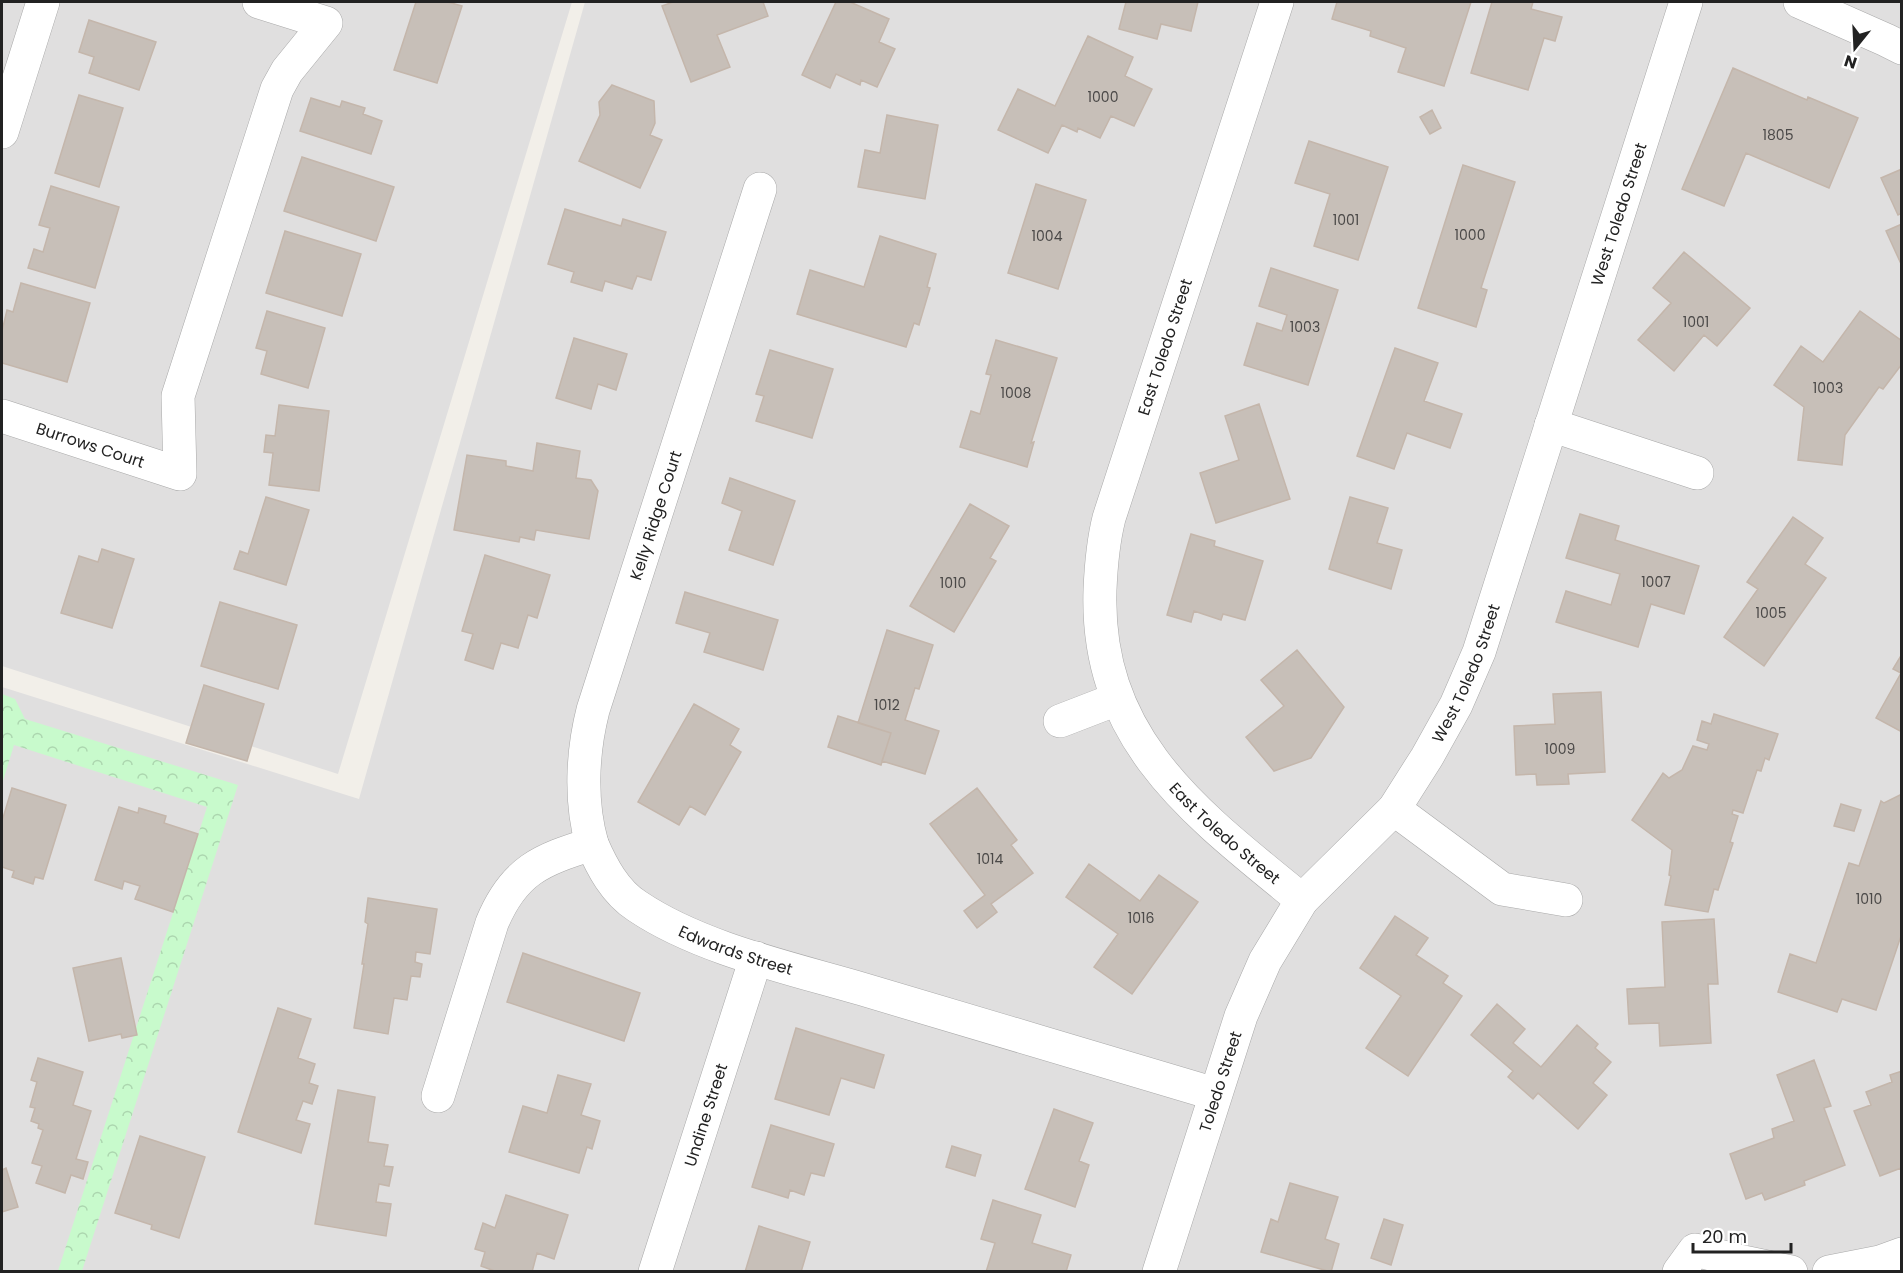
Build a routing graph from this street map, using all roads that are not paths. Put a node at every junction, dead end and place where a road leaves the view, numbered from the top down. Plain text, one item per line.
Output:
1 (43, 2) edge
2 (259, 2) edge
3 (1277, 2) edge
4 (1686, 2) edge
5 (1800, 2) edge
6 (1902, 48) edge
7 (2, 132) edge
8 (759, 189) dead end
9 (2, 416) edge
10 (1551, 425) junction
11 (1697, 473) dead end
12 (1117, 699) junction
13 (1060, 721) dead end
14 (1394, 809) junction
15 (592, 844) junction
16 (1302, 900) junction
17 (1566, 900) dead end
18 (756, 958) junction
19 (1215, 1094) junction
20 (438, 1096) dead end
21 (1902, 1254) edge
22 (1679, 1270) edge
23 (655, 1272) edge
24 (1159, 1272) edge
25 (1791, 1272) edge
26 (1829, 1272) edge

1 - 7 street
2 - 9 street, Burrows Court
3 - 12 street, East Toledo Street
4 - 10 street, West Toledo Street
5 - 6 street
8 - 15 street, Kelly Ridge Court
10 - 11 street
10 - 14 street, West Toledo Street
12 - 13 street
12 - 16 street, East Toledo Street
14 - 16 street, West Toledo Street
14 - 17 street
15 - 18 street, Edwards Street
15 - 20 street
16 - 19 street, Toledo Street
18 - 19 street, Edwards Street
18 - 23 street, Undine Street
19 - 24 street, Toledo Street
21 - 26 street
22 - 25 street

